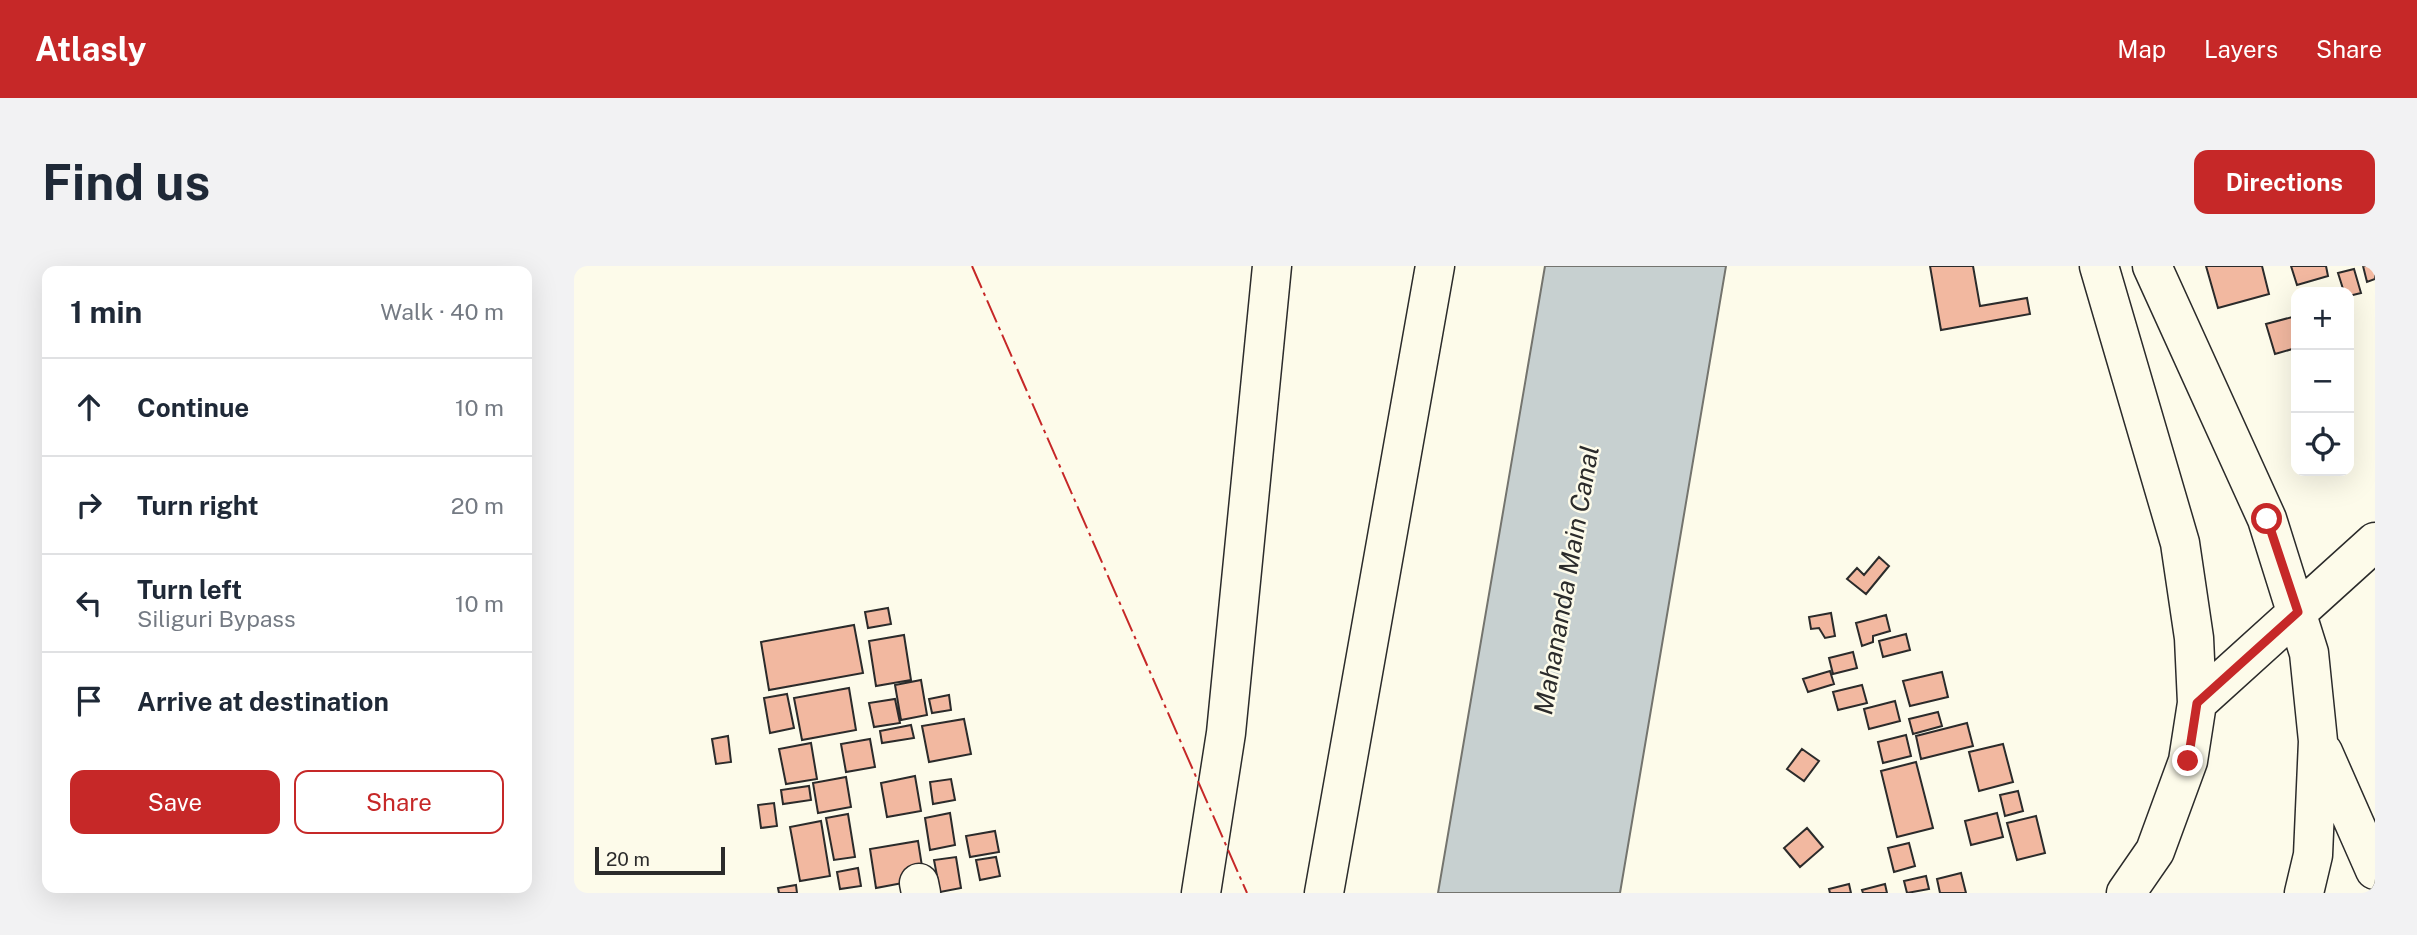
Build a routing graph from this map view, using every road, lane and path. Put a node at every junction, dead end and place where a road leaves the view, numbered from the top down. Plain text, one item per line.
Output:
1 (1272, 266) edge
2 (1435, 266) edge
3 (2099, 266) edge
4 (2152, 266) edge
5 (2375, 542) edge
6 (2298, 612) junction
7 (2197, 703) junction
8 (2318, 741) junction
9 (2375, 870) edge
10 (1201, 893) edge
11 (1324, 893) edge
12 (2126, 893) edge
13 (2304, 893) edge

1 - 10 street
2 - 11 street
3 - 7 street
4 - 6 street
5 - 6 street
6 - 7 street
6 - 8 street
7 - 12 street
8 - 9 street
8 - 13 street

